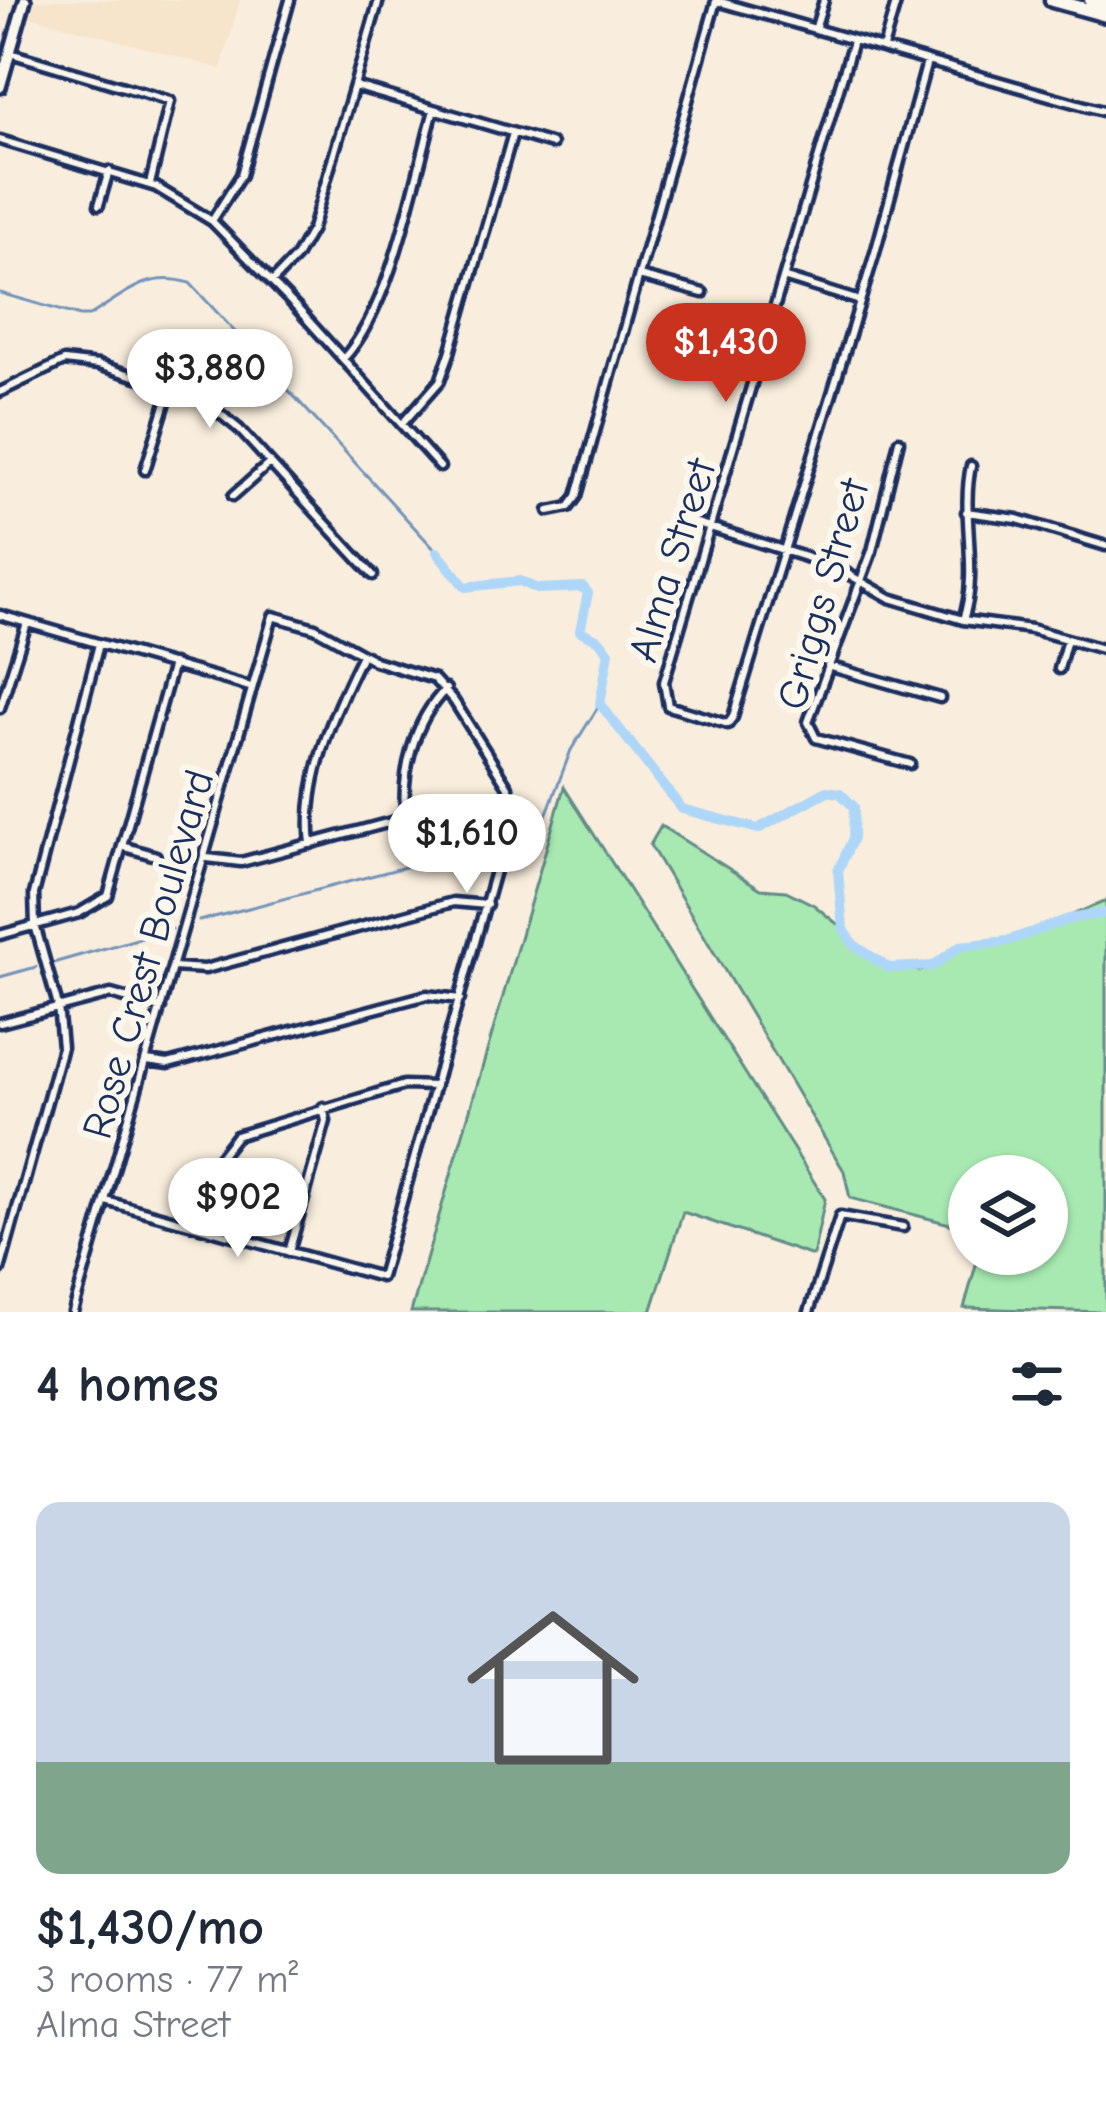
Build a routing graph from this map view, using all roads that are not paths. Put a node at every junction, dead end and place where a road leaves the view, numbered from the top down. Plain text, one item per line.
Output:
1 (25, 0) edge
2 (290, 0) edge
3 (379, 0) edge
4 (715, 0) edge
5 (751, 0) edge
6 (824, 0) edge
7 (897, 0) edge
8 (1052, 0) edge
9 (1090, 0) edge
10 (1106, 5) edge
11 (748, 10) junction
12 (1106, 15) edge
13 (815, 30) junction
14 (853, 41) junction
15 (883, 50) junction
16 (10, 53) junction
17 (927, 62) junction
18 (355, 86) junction
19 (0, 87) edge
20 (434, 110) junction
21 (1106, 112) edge
22 (513, 133) junction
23 (0, 140) edge
24 (552, 144) dead end
25 (109, 171) junction
26 (150, 185) junction
27 (99, 205) dead end
28 (212, 221) junction
29 (639, 276) junction
30 (786, 278) junction
31 (272, 282) junction
32 (703, 292) dead end
33 (860, 301) junction
34 (154, 344) dead end
35 (344, 359) junction
36 (143, 380) junction
37 (171, 386) junction
38 (0, 392) edge
39 (402, 424) junction
40 (899, 441) dead end
41 (270, 463) junction
42 (971, 466) dead end
43 (440, 467) dead end
44 (146, 470) dead end
45 (233, 496) dead end
46 (549, 511) dead end
47 (966, 512) junction
48 (679, 518) dead end
49 (711, 528) junction
50 (1106, 546) edge
51 (784, 550) junction
52 (373, 575) dead end
53 (858, 583) junction
54 (0, 615) edge
55 (963, 620) junction
56 (27, 623) junction
57 (1067, 639) junction
58 (99, 644) junction
59 (1106, 650) edge
60 (362, 656) junction
61 (172, 664) junction
62 (828, 666) junction
63 (1059, 669) dead end
64 (252, 687) junction
65 (446, 689) junction
66 (940, 698) dead end
67 (1, 703) edge
68 (910, 764) dead end
69 (310, 844) junction
70 (122, 846) junction
71 (156, 856) dead end
72 (206, 859) junction
73 (487, 905) junction
74 (34, 925) junction
75 (0, 935) edge
76 (173, 967) junction
77 (460, 999) junction
78 (58, 1006) junction
79 (161, 1008) junction
80 (0, 1023) edge
81 (147, 1061) junction
82 (435, 1085) junction
83 (323, 1107) junction
84 (106, 1201) junction
85 (200, 1227) junction
86 (903, 1227) dead end
87 (289, 1252) junction
88 (0, 1270) edge
89 (74, 1310) edge
90 (809, 1312) edge

1 - 16 main road
2 - 28 street
3 - 18 street
4 - 11 street
4 - 29 street
5 - 11 street
6 - 13 street
7 - 15 street
8 - 12 highway
9 - 10 highway
11 - 13 street
13 - 14 street
14 - 15 street
14 - 30 street, Alma Street
15 - 17 street
16 - 19 main road
16 - 26 street
17 - 21 street
17 - 33 street
18 - 20 street
18 - 31 street
20 - 22 street
20 - 35 street
22 - 24 street
22 - 39 street
23 - 25 street
25 - 26 street
25 - 27 street
26 - 28 street
28 - 31 street
29 - 32 street
29 - 46 street
30 - 33 street
30 - 49 street, Alma Street
31 - 35 street
33 - 51 street
34 - 36 street
35 - 39 street
36 - 37 street
36 - 38 street
37 - 41 street
37 - 44 street
39 - 43 street
40 - 53 street, Griggs Street
41 - 45 street
41 - 52 street
42 - 47 street
47 - 50 street
47 - 55 street
48 - 49 street
49 - 51 street
49 - 51 street, Alma Street
51 - 53 street
53 - 55 street
53 - 62 street, Griggs Street
54 - 56 street
55 - 57 street
56 - 58 street
56 - 67 street
57 - 59 street
57 - 63 street
58 - 61 street
58 - 74 street
60 - 64 street, Rose Crest Boulevard
60 - 65 street
60 - 69 street
61 - 64 street
61 - 70 street
62 - 66 street
62 - 68 street, Griggs Street
64 - 72 street, Rose Crest Boulevard
65 - 69 street
65 - 73 street
69 - 72 street
70 - 71 street
70 - 74 street
72 - 76 street, Rose Crest Boulevard
73 - 76 street
73 - 77 street
74 - 75 street
74 - 78 street
76 - 79 street, Rose Crest Boulevard
77 - 81 street
77 - 82 street
78 - 79 street
78 - 80 street
78 - 88 street
79 - 81 street, Rose Crest Boulevard
81 - 84 street, Rose Crest Boulevard
82 - 83 street
82 - 87 street
83 - 85 street
83 - 87 street
84 - 85 street
84 - 89 street, Rose Crest Boulevard
85 - 87 street
86 - 90 street

